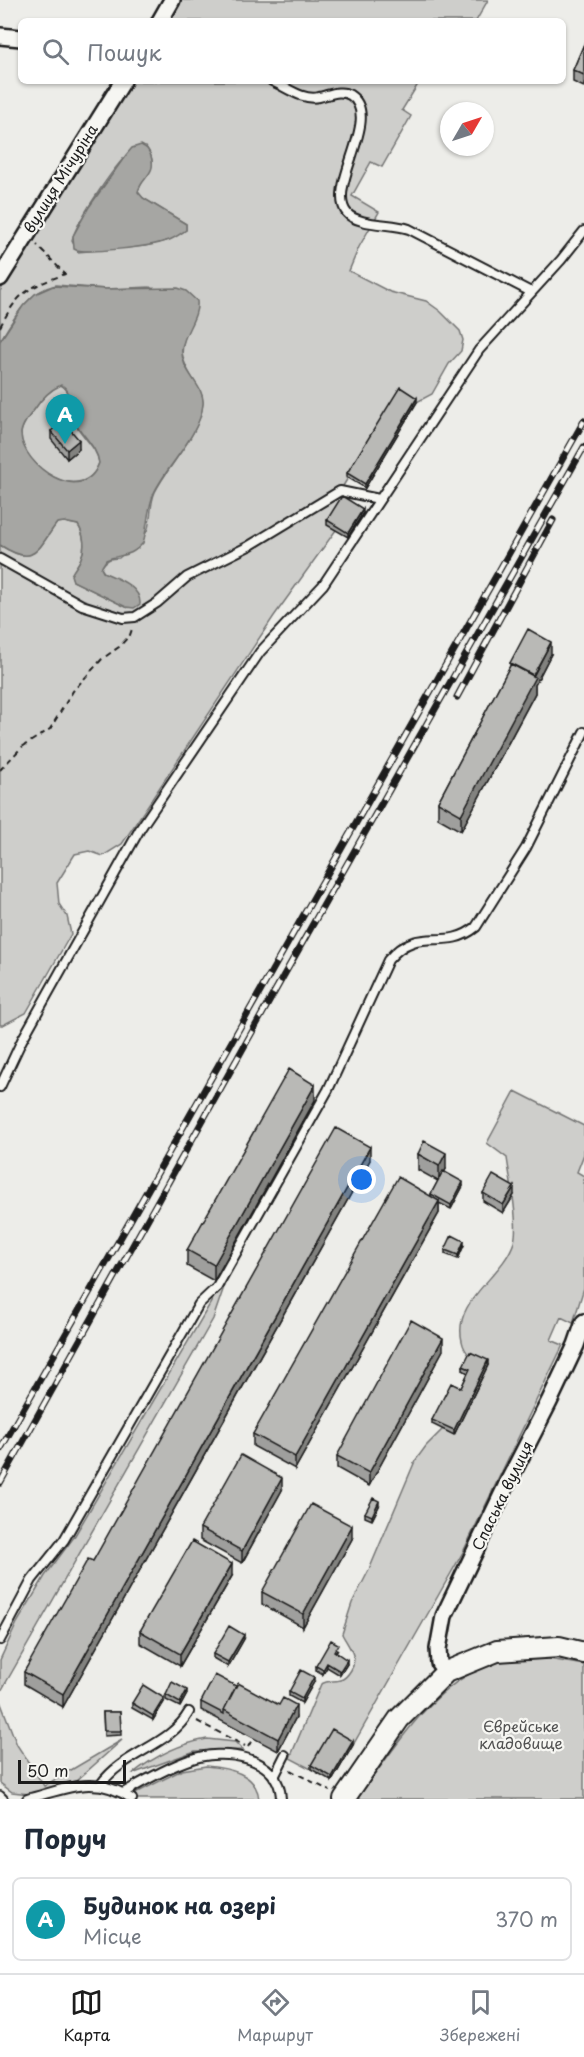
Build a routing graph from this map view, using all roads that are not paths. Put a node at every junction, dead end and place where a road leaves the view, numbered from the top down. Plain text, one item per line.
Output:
1 (172, 0) edge
2 (162, 18) edge
3 (0, 36) edge
4 (18, 38) edge
5 (121, 84) edge
6 (278, 84) edge
7 (584, 231) edge
8 (0, 278) edge
9 (531, 292) junction
10 (379, 499) junction
11 (0, 559) edge
12 (584, 732) edge
13 (0, 1087) edge
14 (584, 1322) edge
15 (0, 1641) edge
16 (584, 1653) edge
17 (446, 1672) junction
18 (189, 1712) dead end
19 (285, 1755) dead end
20 (274, 1777) junction
21 (101, 1784) junction
22 (123, 1793) junction
23 (0, 1796) edge
24 (338, 1796) edge
25 (3, 1799) edge
26 (27, 1799) edge
27 (132, 1799) edge
28 (281, 1799) edge

1 - 2 street
3 - 4 street
5 - 8 street, вулиця Мічуріна
6 - 9 lane
7 - 9 lane
9 - 10 lane
10 - 11 lane
10 - 13 lane
12 - 15 lane
14 - 17 street, Спаська вулиця
16 - 17 street
17 - 24 street
18 - 21 lane
19 - 20 lane
20 - 22 lane
20 - 28 lane
21 - 22 lane
21 - 26 lane
22 - 27 lane
23 - 25 lane

